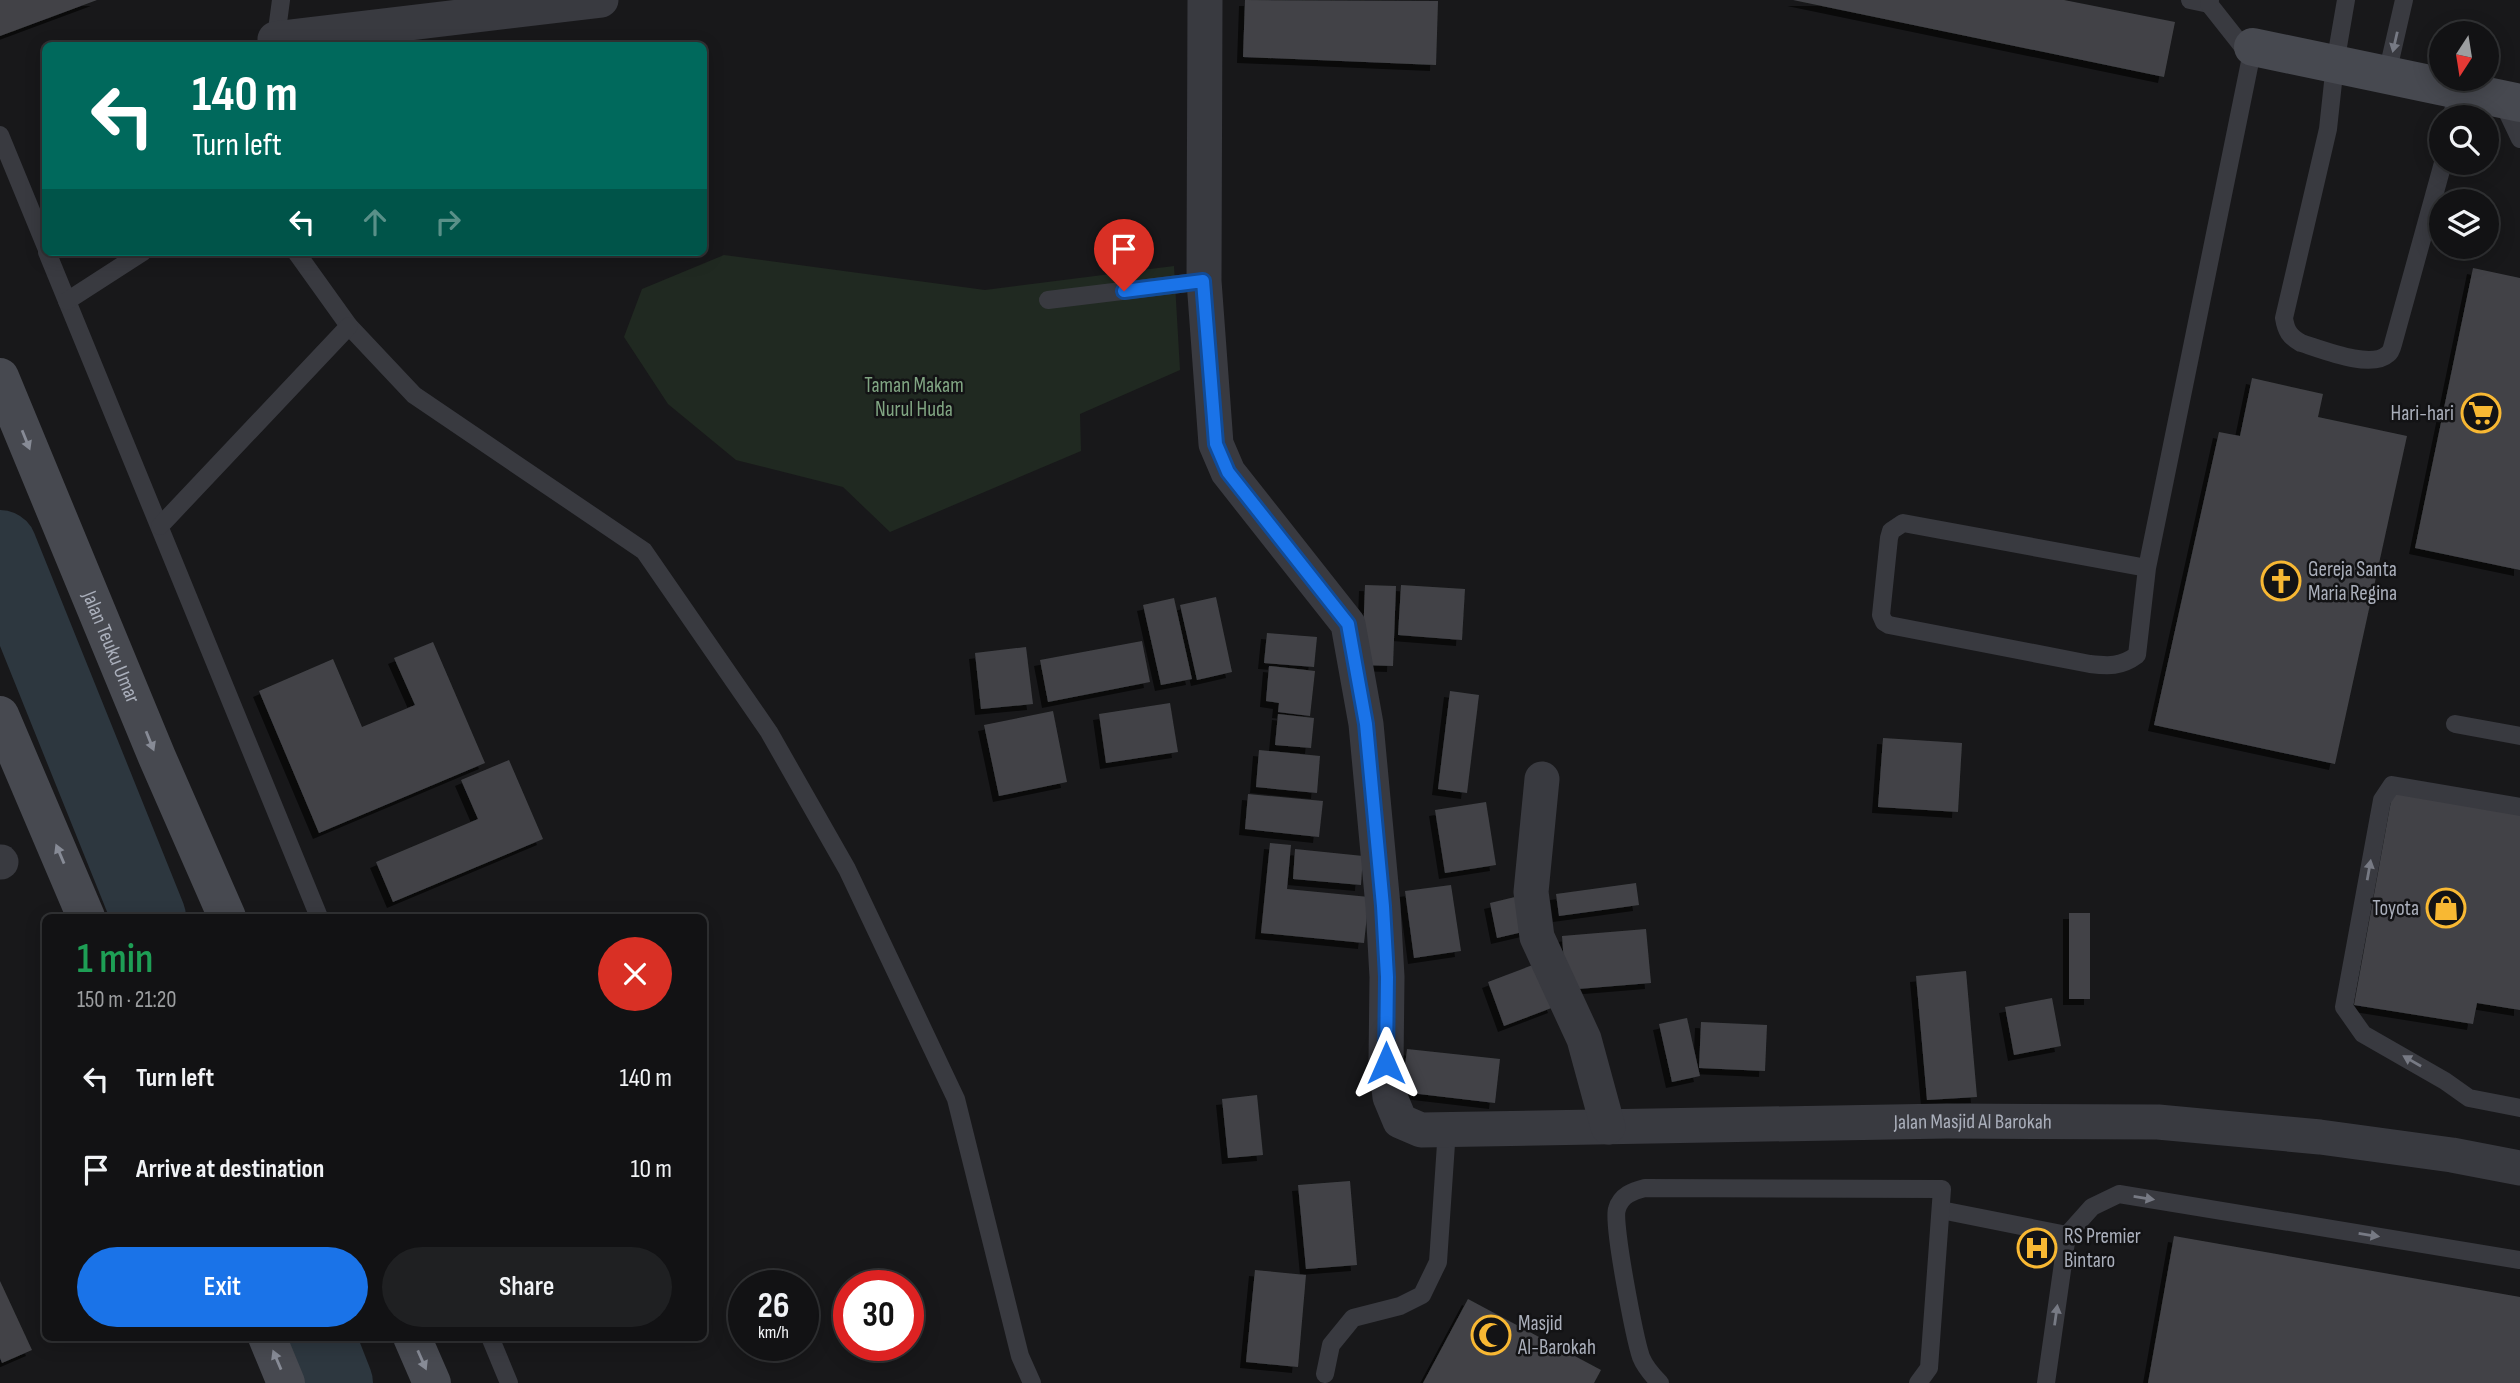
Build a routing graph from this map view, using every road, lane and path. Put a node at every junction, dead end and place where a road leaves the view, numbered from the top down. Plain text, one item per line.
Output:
1 (281, 0) edge
2 (601, 0) edge
3 (1205, 0) edge
4 (2190, 0) edge
5 (2346, 0) edge
6 (2404, 0) edge
7 (2210, 2) edge
8 (275, 42) edge
9 (2253, 47) junction
10 (2335, 64) junction
11 (2387, 74) junction
12 (2511, 101) edge
13 (2455, 103) edge
14 (0, 135) edge
15 (2520, 139) edge
16 (2441, 175) edge
17 (42, 240) edge
18 (48, 256) edge
19 (137, 256) edge
20 (299, 256) edge
21 (1203, 281) junction
22 (1048, 300) dead end
23 (67, 301) junction
24 (349, 326) junction
25 (0, 377) edge
26 (160, 527) junction
27 (2147, 568) junction
28 (0, 715) edge
29 (2455, 724) dead end
30 (2520, 736) edge
31 (1542, 779) dead end
32 (2520, 807) edge
33 (85, 914) edge
34 (226, 914) edge
35 (318, 914) edge
36 (2520, 1108) edge
37 (1608, 1127) junction
38 (1434, 1130) junction
39 (2520, 1168) edge
40 (1941, 1210) junction
41 (2067, 1235) junction
42 (2520, 1260) edge
43 (269, 1341) edge
44 (414, 1341) edge
45 (492, 1341) edge
46 (1325, 1374) dead end
47 (286, 1383) edge
48 (432, 1383) edge
49 (509, 1383) edge
50 (1032, 1383) edge
51 (1660, 1383) edge
52 (1919, 1383) edge
53 (2046, 1383) edge

1 - 8 lane
2 - 8 street
3 - 21 street
4 - 7 lane
5 - 10 lane
6 -> 11 lane
7 - 9 lane
9 - 10 main road
9 - 27 lane
10 - 11 main road
10 - 16 lane
11 - 13 main road
12 - 13 main road
12 - 15 lane
14 - 17 lane
18 - 23 lane
19 - 23 lane
20 - 24 lane
21 - 22 lane
21 - 38 street
23 - 26 lane
24 - 26 lane
24 - 50 lane
25 -> 34 main road, Jalan Teuku Umar
26 - 35 lane
27 - 27 lane
33 -> 28 main road
29 - 30 lane
31 - 37 street
36 -> 32 lane
37 - 38 street, Jalan Masjid Al Barokah
37 - 39 street, Jalan Masjid Al Barokah
38 - 46 lane
40 - 41 lane
40 - 51 lane
40 - 52 lane
41 -> 42 lane
53 -> 41 lane
47 -> 43 main road
44 -> 48 main road
45 - 49 lane

